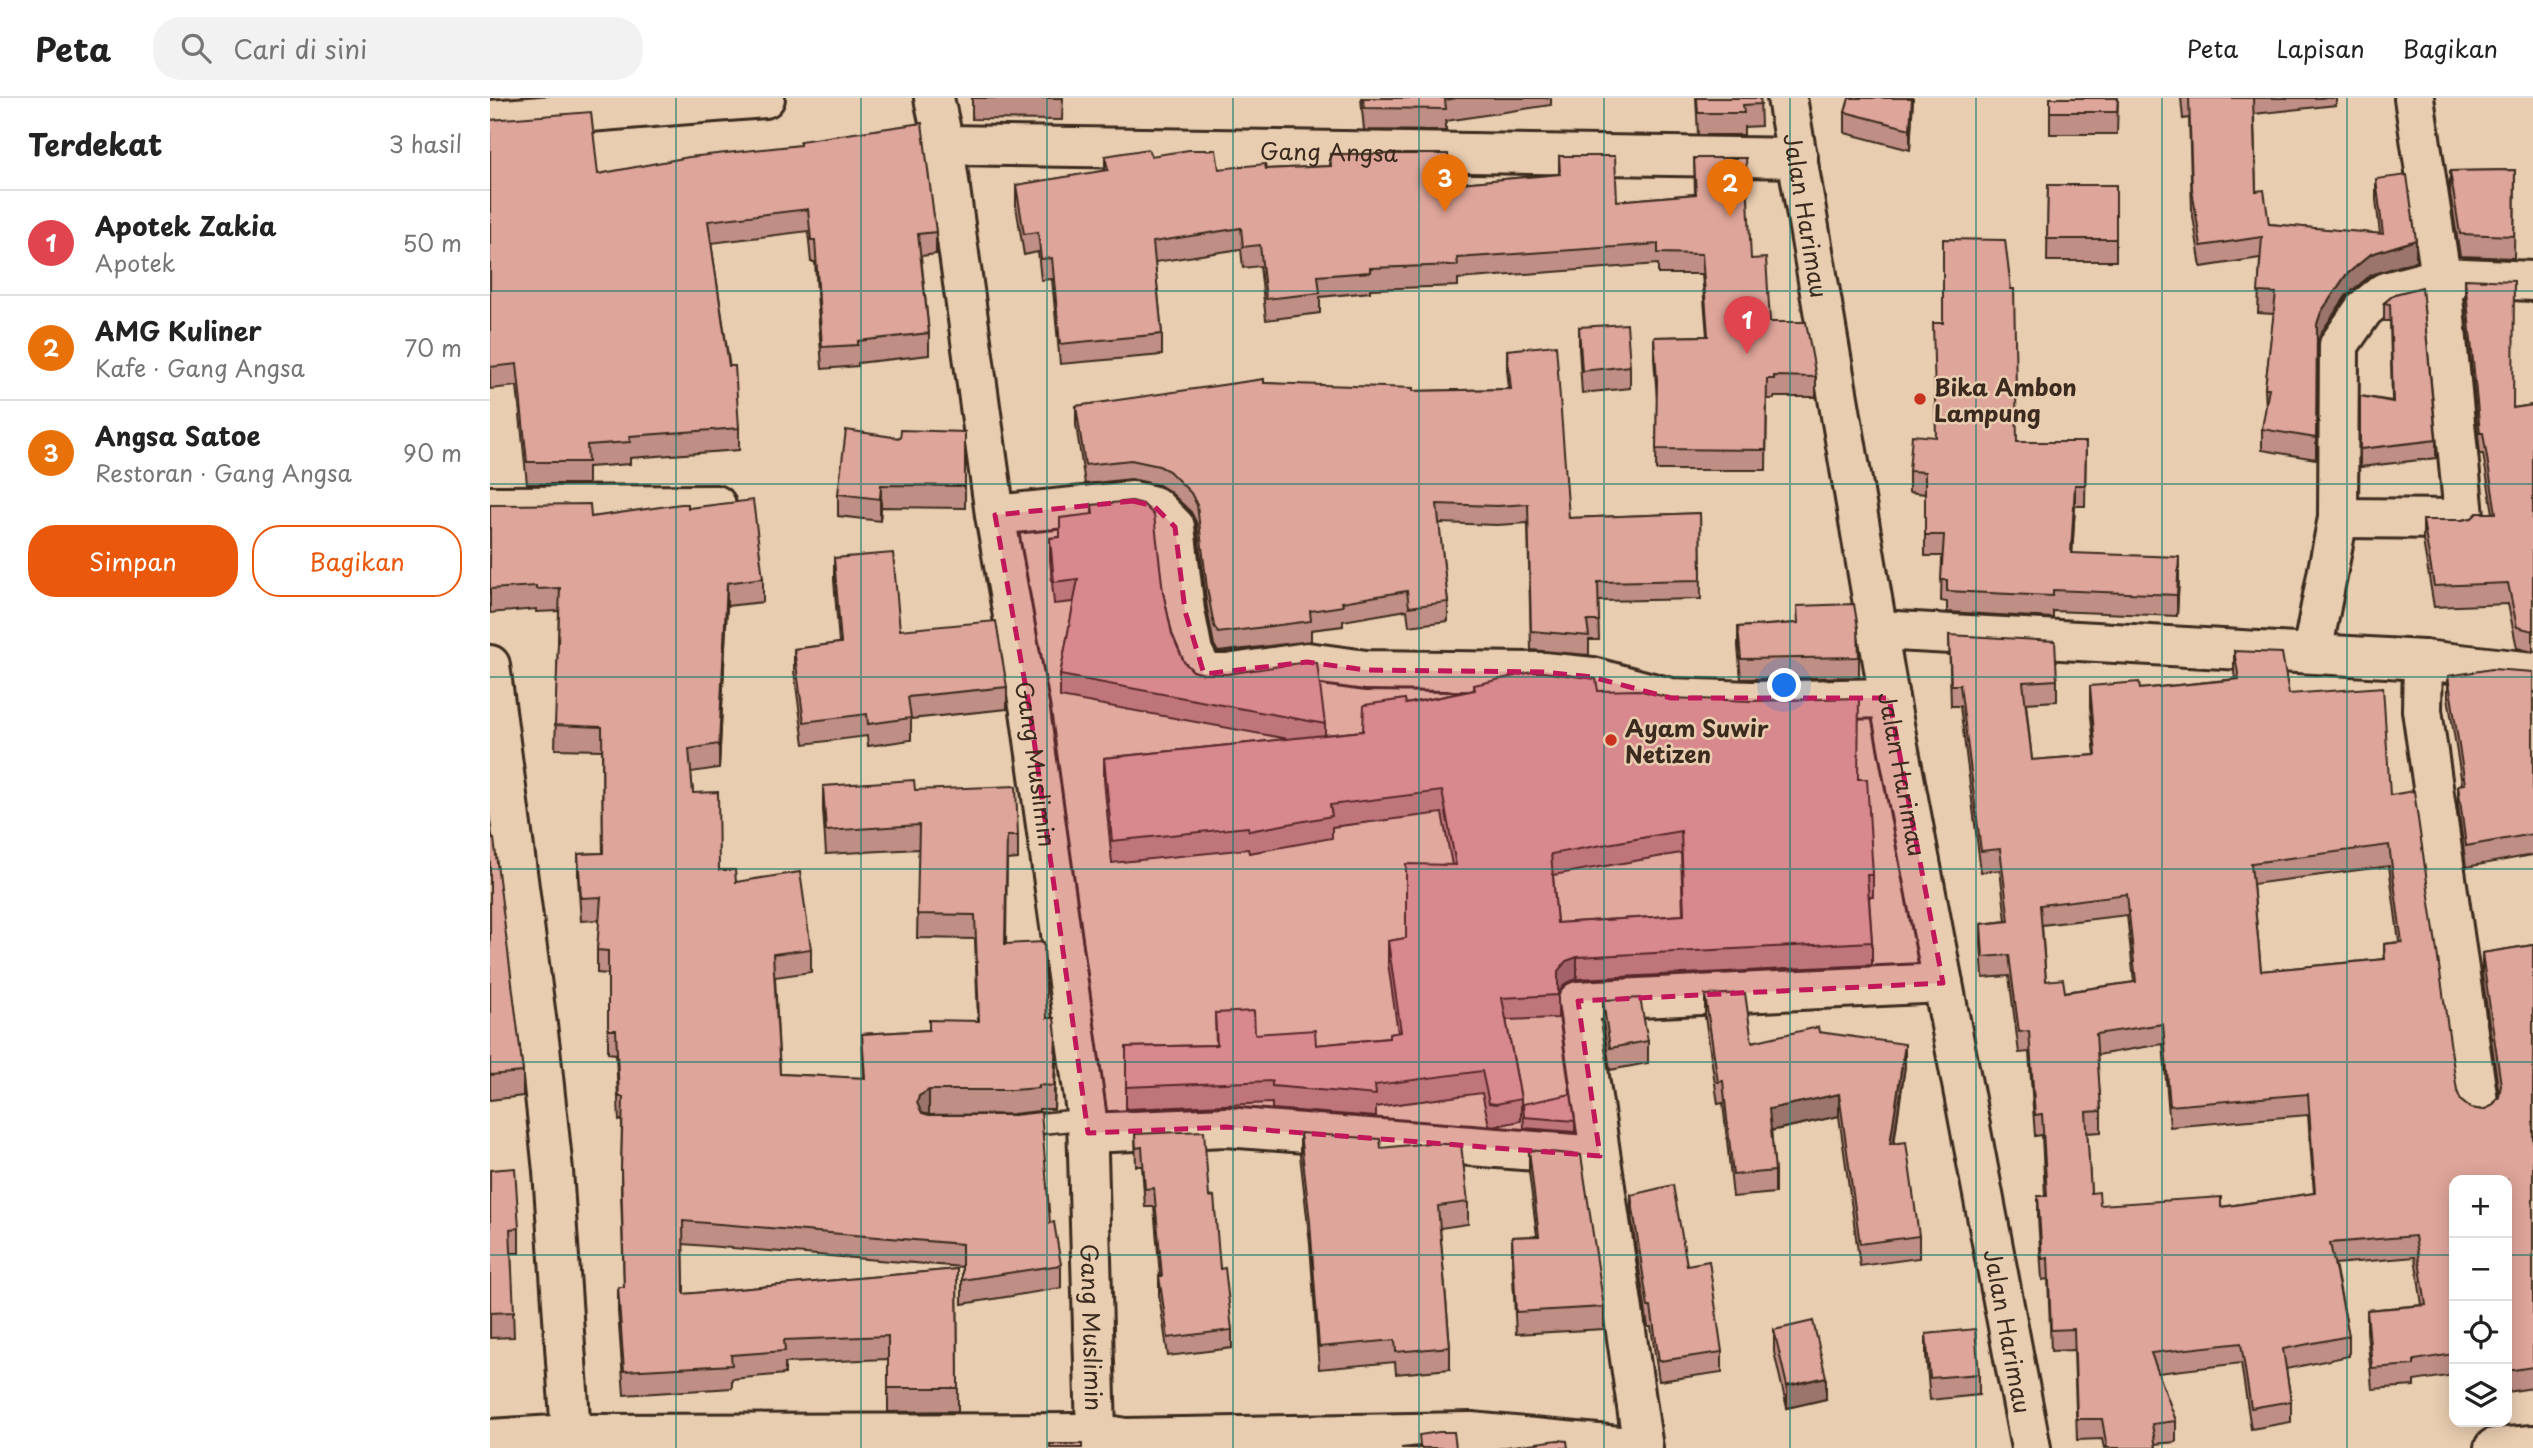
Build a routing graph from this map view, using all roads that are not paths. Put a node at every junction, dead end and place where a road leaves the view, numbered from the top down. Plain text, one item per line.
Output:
1 (765, 98) edge
2 (934, 98) edge
3 (1787, 98) edge
4 (2414, 98) edge
5 (490, 120) edge
6 (944, 145) junction
7 (1798, 158) junction
8 (2441, 277) junction
9 (2533, 281) edge
10 (716, 505) edge
11 (490, 506) edge
12 (995, 514) junction
13 (2339, 518) junction
14 (1878, 630) junction
15 (2312, 653) junction
16 (2423, 660) junction
17 (2533, 672) edge
18 (492, 675) edge
19 (1889, 698) junction
20 (1943, 983) junction
21 (2479, 1109) edge
22 (1002, 1126) edge
23 (1088, 1126) junction
24 (1601, 1156) junction
25 (571, 1434) junction
26 (490, 1439) edge
27 (1115, 1440) edge
28 (1473, 1440) edge
29 (2533, 1445) edge
30 (1642, 1448) edge
31 (2031, 1448) edge
32 (2494, 1448) edge

1 - 5 street
2 - 6 street, Gang Muslimin
3 - 7 street, Jalan Harimau
4 - 8 street
6 - 7 street, Gang Angsa
6 - 12 street, Gang Muslimin
7 - 14 street, Jalan Harimau
8 - 9 street
8 - 13 street
8 - 13 street
10 - 11 street
12 - 19 street
12 - 23 street, Gang Muslimin
13 - 15 street
14 - 15 street
14 - 19 street, Jalan Harimau
15 - 16 street
16 - 17 street
16 - 21 street
18 - 25 street
19 - 20 street, Jalan Harimau
20 - 24 street
20 - 31 street, Jalan Harimau
22 - 23 lane
23 - 24 street
23 - 27 street, Gang Muslimin
24 - 30 street
25 - 26 street
25 - 27 street
27 - 28 street
28 - 30 street
29 - 32 street

